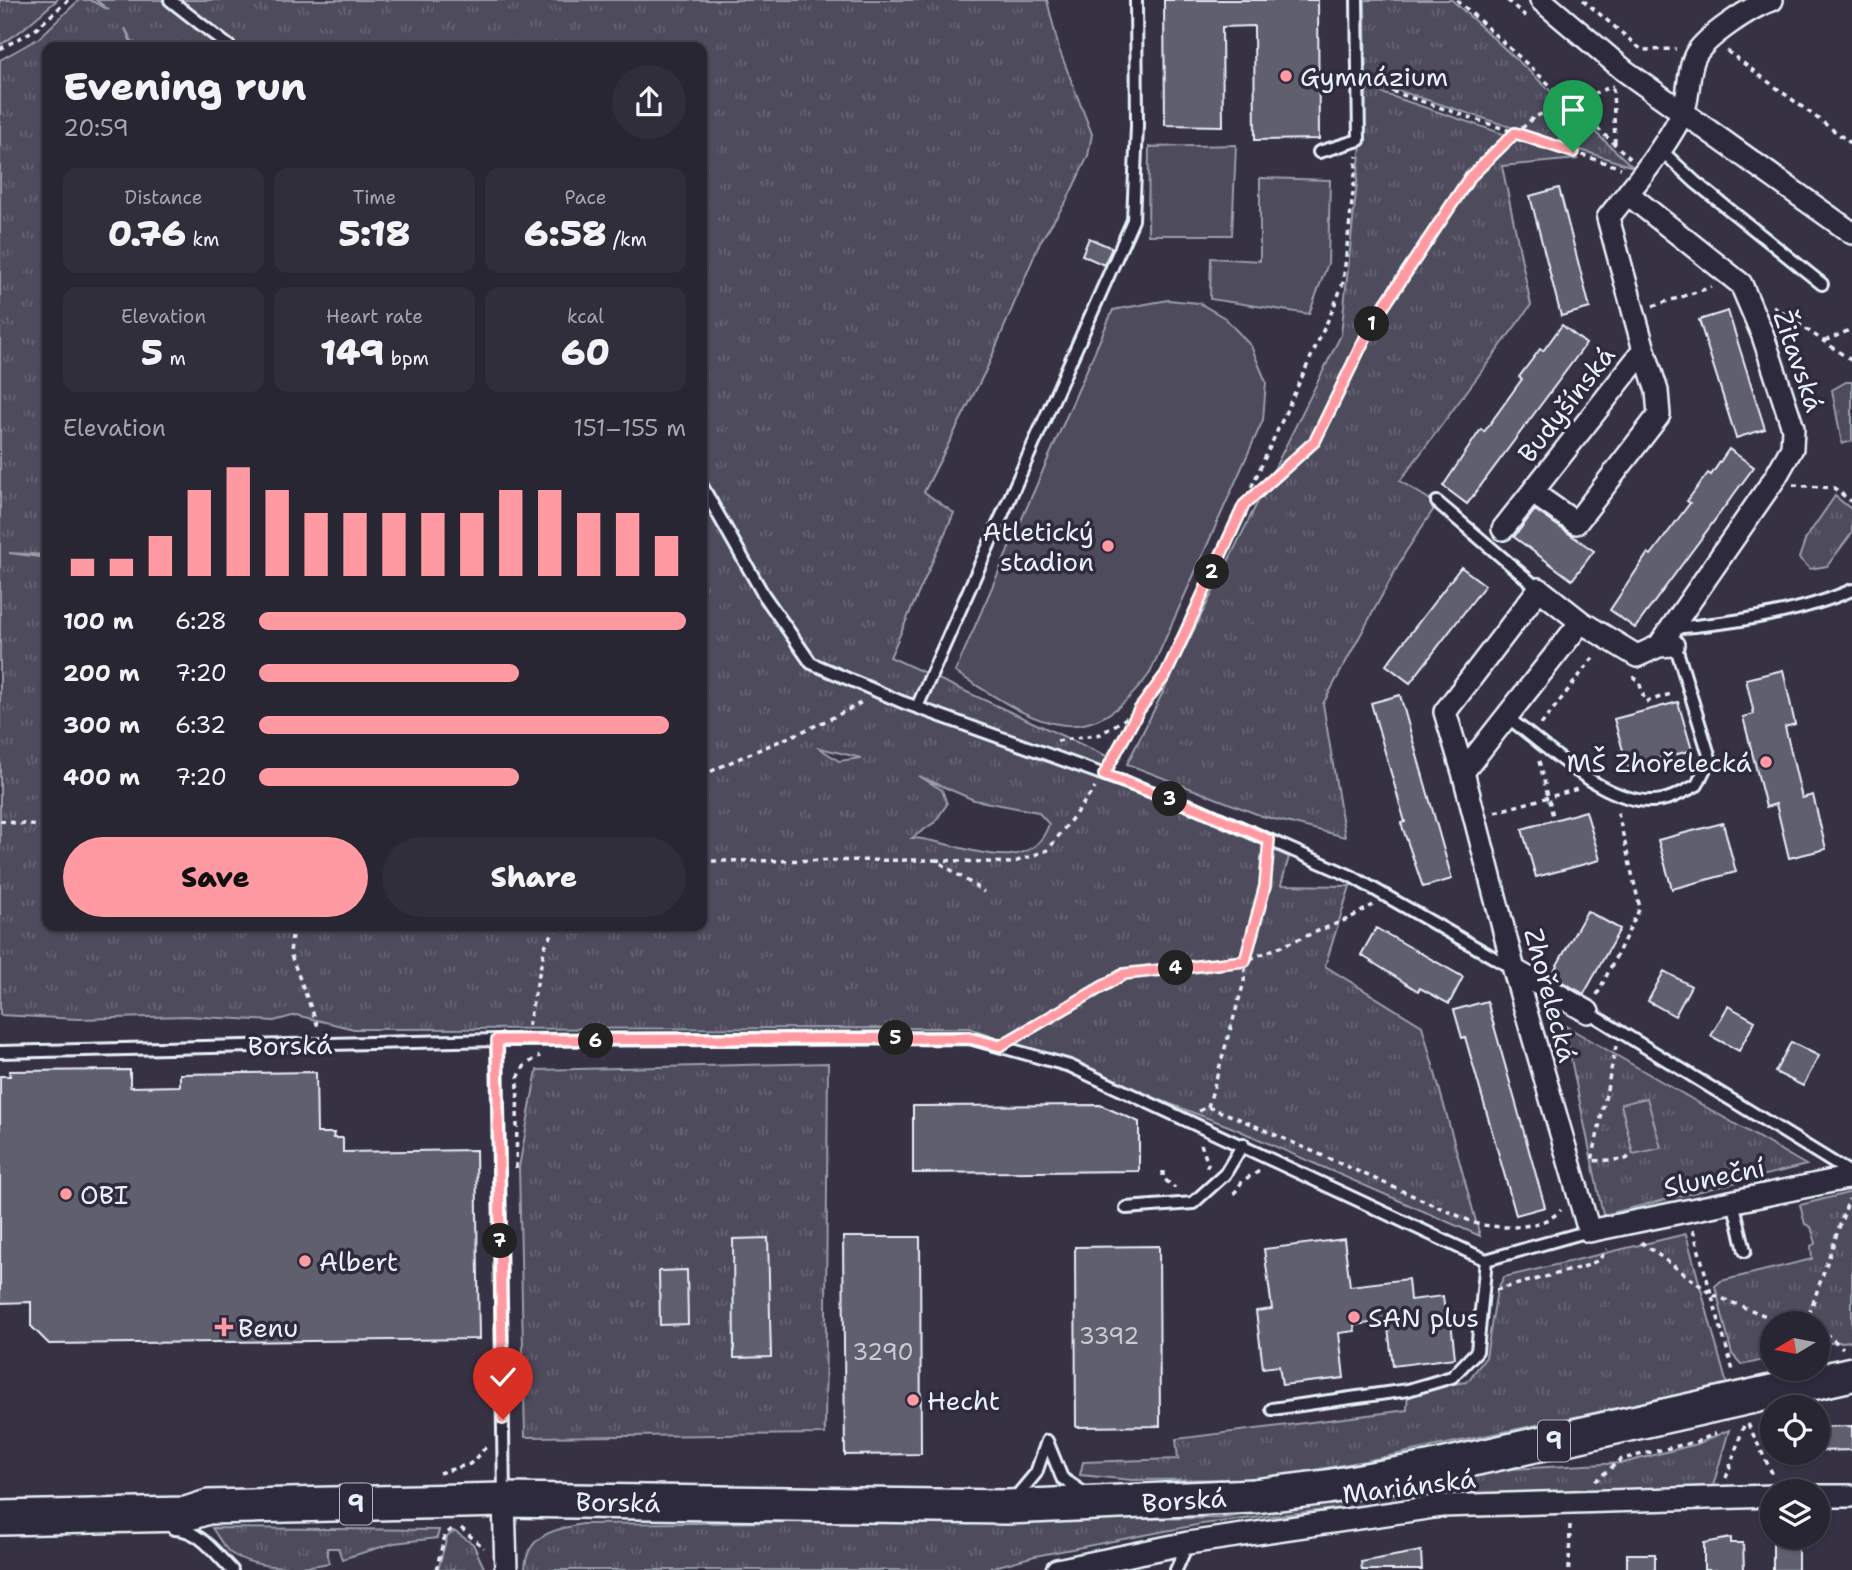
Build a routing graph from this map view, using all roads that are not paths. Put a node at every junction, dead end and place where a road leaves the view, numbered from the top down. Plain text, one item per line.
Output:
1 (170, 0) edge
2 (1136, 0) edge
3 (1357, 0) edge
4 (1541, 0) edge
5 (1772, 0) edge
6 (224, 42) edge
7 (1684, 112) junction
8 (1662, 151) junction
9 (1319, 152) dead end
10 (1628, 194) junction
11 (1852, 233) edge
12 (1822, 284) dead end
13 (1644, 349) junction
14 (1533, 493) junction
15 (707, 495) edge
16 (1437, 502) dead end
17 (1503, 529) dead end
18 (1539, 589) junction
19 (1852, 590) edge
20 (1581, 622) junction
21 (1669, 640) junction
22 (917, 708) junction
23 (1508, 718) junction
24 (1463, 772) junction
25 (1514, 970) junction
26 (1588, 1012) joint
27 (497, 1040) junction
28 (0, 1052) edge
29 (1243, 1144) junction
30 (1852, 1176) edge
31 (1733, 1201) junction
32 (1126, 1208) dead end
33 (1589, 1231) junction
34 (1745, 1251) dead end
35 (1486, 1260) junction
36 (1849, 1362) edge
37 (1272, 1409) dead end
38 (1760, 1492) edge
39 (1830, 1496) edge
40 (1852, 1496) edge
41 (0, 1498) edge
42 (504, 1500) junction
43 (1103, 1505) junction
44 (208, 1507) junction
45 (1007, 1507) junction
46 (0, 1518) edge
47 (159, 1528) dead end
48 (1188, 1544) junction
49 (232, 1570) edge
50 (506, 1570) edge
51 (1057, 1570) edge
52 (1176, 1570) edge

1 - 6 lane
2 - 22 lane
3 - 9 lane
4 - 7 street
5 - 7 street, Budyšínská
7 - 8 street, Budyšínská
7 - 11 street
8 - 10 street, Budyšínská
8 - 12 lane
10 - 13 street, Budyšínská
10 - 21 street, Žitavská
13 - 14 street, Budyšínská
13 - 14 street, Budyšínská
14 - 17 street, Budyšínská
15 - 22 lane
16 - 18 lane
18 - 20 street
18 - 24 street, Zhořelecká
19 - 21 lane
20 - 21 street
20 - 23 street
21 - 23 lane
22 - 25 lane
23 - 24 street
24 - 25 street, Zhořelecká
25 - 26 street
25 - 33 street, Zhořelecká
26 - 30 lane
27 - 28 lane, Borská
27 - 29 lane, Borská
27 - 42 lane
29 - 32 lane
29 - 35 lane, Borská
30 - 31 street, Sluneční
31 - 33 street, Sluneční
31 - 34 lane
33 - 35 lane
35 - 37 lane
36 - 43 main road, Borská / 9
38 - 48 street, Mariánská
39 - 40 street
41 - 44 main road, Borská / 9
42 - 44 main road, Borská / 9
42 - 45 main road, Borská / 9
42 - 50 street
43 - 45 main road, Borská / 9
43 - 45 lane
44 - 46 main road, Borská / 9
47 - 49 lane
48 - 51 street, Mariánská
48 - 52 lane

